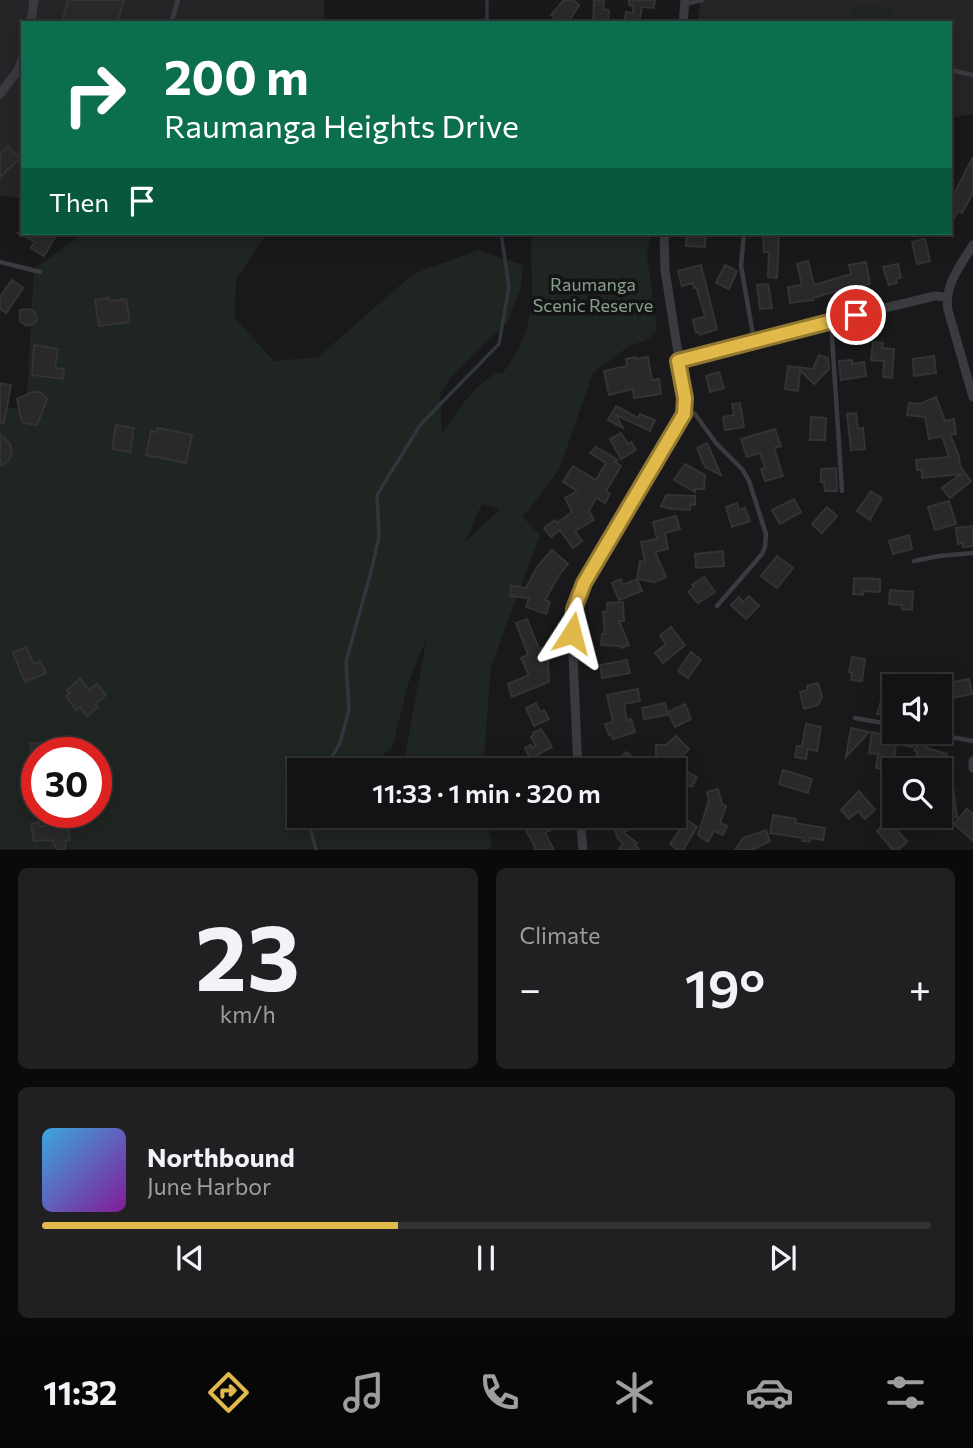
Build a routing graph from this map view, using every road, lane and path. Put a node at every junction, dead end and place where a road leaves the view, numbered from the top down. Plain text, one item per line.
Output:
1 (34, 0) edge
2 (178, 0) edge
3 (702, 0) edge
4 (685, 2) edge
5 (31, 21) edge
6 (173, 21) edge
7 (683, 21) edge
8 (21, 63) edge
9 (952, 70) edge
10 (973, 75) edge
11 (0, 94) edge
12 (664, 235) edge
13 (744, 235) edge
14 (973, 245) edge
15 (0, 262) edge
16 (40, 272) dead end
17 (947, 297) junction
18 (830, 321) junction
19 (754, 341) junction
20 (678, 361) junction
21 (973, 397) edge
22 (685, 408) junction
23 (842, 491) dead end
24 (973, 553) edge
25 (914, 561) dead end
26 (717, 606) dead end
27 (855, 718) dead end
28 (882, 723) edge
29 (952, 737) edge
30 (973, 741) edge
31 (577, 758) edge
32 (973, 761) edge
33 (973, 768) edge
34 (581, 828) edge
35 (583, 849) edge

1 - 5 street
2 - 6 lane
3 - 4 lane
4 - 7 street
8 - 11 street
9 - 10 lane
12 - 20 street
13 - 19 lane
14 - 17 street
15 - 16 lane
17 - 18 street
17 - 21 street
18 - 19 street
18 - 23 lane
19 - 20 street
20 - 22 street
22 - 26 lane
22 - 31 street
24 - 25 lane
27 - 28 lane
29 - 30 lane
32 - 33 street
34 - 35 street

